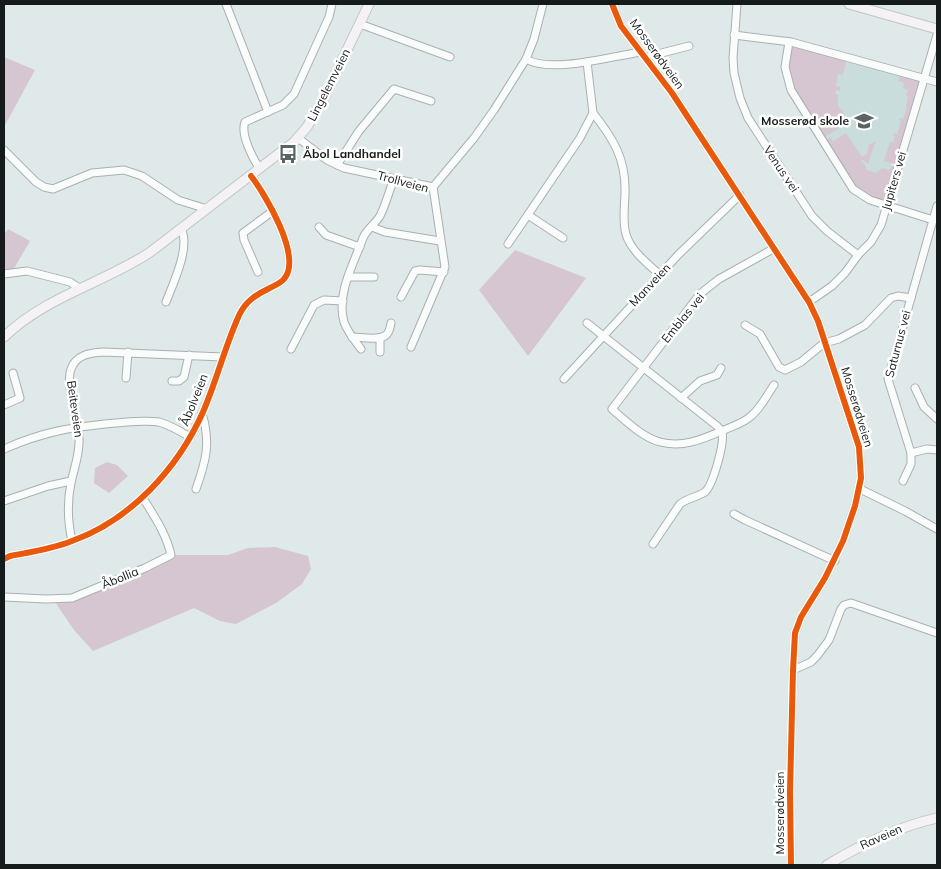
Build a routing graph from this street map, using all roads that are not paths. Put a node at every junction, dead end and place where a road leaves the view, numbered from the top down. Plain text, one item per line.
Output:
1 (226, 4) edge
2 (332, 4) edge
3 (369, 4) edge
4 (543, 4) edge
5 (612, 4) edge
6 (737, 4) edge
7 (849, 4) edge
8 (872, 7) edge
9 (360, 24) junction
10 (937, 29) edge
11 (734, 35) junction
12 (937, 35) edge
13 (789, 42) junction
14 (689, 46) dead end
15 (644, 55) junction
16 (450, 57) dead end
17 (526, 60) junction
18 (587, 62) junction
19 (925, 78) junction
20 (937, 82) edge
21 (431, 101) dead end
22 (268, 112) junction
23 (593, 113) junction
24 (298, 138) junction
25 (4, 150) edge
26 (337, 165) junction
27 (260, 169) junction
28 (251, 176) junction
29 (394, 178) junction
30 (433, 187) junction
31 (740, 195) junction
32 (887, 206) junction
33 (937, 206) edge
34 (207, 210) junction
35 (273, 211) junction
36 (528, 215) junction
37 (933, 220) junction
38 (319, 227) dead end
39 (372, 227) junction
40 (181, 229) junction
41 (563, 238) dead end
42 (440, 241) junction
43 (508, 244) dead end
44 (360, 247) junction
45 (773, 249) junction
46 (858, 255) junction
47 (258, 272) dead end
48 (444, 272) junction
49 (4, 274) edge
50 (660, 275) junction
51 (348, 277) junction
52 (374, 277) dead end
53 (79, 288) junction
54 (401, 297) dead end
55 (910, 298) junction
56 (342, 301) junction
57 (166, 302) dead end
58 (809, 302) junction
59 (391, 323) dead end
60 (587, 323) dead end
61 (745, 325) dead end
62 (603, 335) junction
63 (352, 337) junction
64 (4, 338) edge
65 (380, 338) junction
66 (824, 343) junction
67 (411, 348) dead end
68 (292, 349) dead end
69 (361, 349) dead end
70 (128, 352) junction
71 (380, 352) dead end
72 (189, 355) junction
73 (223, 357) junction
74 (643, 368) junction
75 (721, 368) dead end
76 (13, 373) dead end
77 (126, 378) dead end
78 (564, 378) dead end
79 (172, 381) dead end
80 (774, 385) dead end
81 (915, 388) dead end
82 (681, 398) junction
83 (4, 405) edge
84 (202, 413) junction
85 (937, 419) edge
86 (78, 426) junction
87 (722, 431) junction
88 (190, 437) junction
89 (4, 449) edge
90 (937, 449) edge
91 (911, 453) junction
92 (71, 481) junction
93 (903, 481) dead end
94 (196, 489) dead end
95 (860, 489) junction
96 (143, 498) junction
97 (4, 502) edge
98 (734, 514) dead end
99 (937, 528) edge
100 (72, 541) junction
101 (653, 544) dead end
102 (4, 559) edge
103 (834, 561) junction
104 (4, 597) edge
105 (937, 633) edge
106 (793, 670) junction
107 (937, 818) edge
108 (791, 865) edge
109 (827, 865) edge

1 - 22 street
2 - 22 street
3 - 9 main road, Lingelemveien
4 - 17 street
5 - 15 street, Mosserødveien
6 - 11 street, Venus vei
7 - 8 main road
8 - 10 main road
9 - 16 street
9 - 24 main road, Lingelemveien
11 - 13 street
11 - 46 street, Venus vei
12 - 19 street, Jupiters vei
13 - 19 street
13 - 32 street
14 - 15 street, Mosserødveien
15 - 18 street
15 - 31 street, Mosserødveien
17 - 18 street
17 - 30 street
18 - 23 street
19 - 20 street
19 - 32 street, Jupiters vei
21 - 26 street
22 - 27 street
23 - 36 street
23 - 50 street
24 - 26 street, Trollveien
24 - 27 main road, Lingelemveien
25 - 34 street
26 - 29 street, Trollveien
27 - 28 main road, Lingelemveien
28 - 34 main road, Lingelemveien
28 - 35 street, Åbolveien
29 - 30 street, Trollveien
29 - 39 street
30 - 42 street, Trollveien
31 - 45 street, Mosserødveien
31 - 50 street, Manveien
32 - 37 street
32 - 46 street, Jupiters vei
33 - 37 street, Saturnus vei
34 - 40 main road, Lingelemveien
35 - 47 street
35 - 73 street, Åbolveien
36 - 41 street
36 - 43 street
37 - 55 street, Saturnus vei
38 - 44 street
39 - 42 street
39 - 44 street
40 - 53 main road, Lingelemveien
40 - 57 street
42 - 48 street, Trollveien
44 - 51 street
45 - 58 street, Mosserødveien
45 - 74 street, Emblas vei
46 - 58 street, Jupiters vei
48 - 54 street
48 - 67 street, Trollveien
49 - 53 street
50 - 62 street, Manveien
51 - 52 street
51 - 56 street
53 - 64 main road, Lingelemveien
55 - 66 street
55 - 91 street, Saturnus vei
56 - 63 street
56 - 68 street
58 - 66 street, Mosserødveien
59 - 65 street
60 - 62 street
61 - 66 street
62 - 74 street
62 - 78 street, Manveien
63 - 65 street
63 - 69 street
65 - 71 street
66 - 95 street, Mosserødveien
70 - 72 street, Beiteveien
70 - 77 street
70 - 86 street, Beiteveien
72 - 73 street, Beiteveien
72 - 79 street
73 - 84 street, Åbolveien
74 - 82 street
74 - 87 street, Emblas vei
75 - 82 street
76 - 83 street
80 - 87 street
81 - 85 street
82 - 87 street
84 - 88 street, Åbolveien
84 - 94 street
86 - 88 street
86 - 89 street
86 - 92 street, Beiteveien
87 - 101 street
88 - 96 street, Åbolveien
90 - 91 street
91 - 93 street
92 - 97 street
92 - 100 street, Beiteveien
95 - 99 street
95 - 103 street, Mosserødveien
96 - 100 street, Åbolveien
96 - 104 street, Åbollia
98 - 103 street
100 - 102 street, Åbolveien
103 - 106 street, Mosserødveien
105 - 106 street
106 - 108 street, Mosserødveien
107 - 109 main road, Raveien

